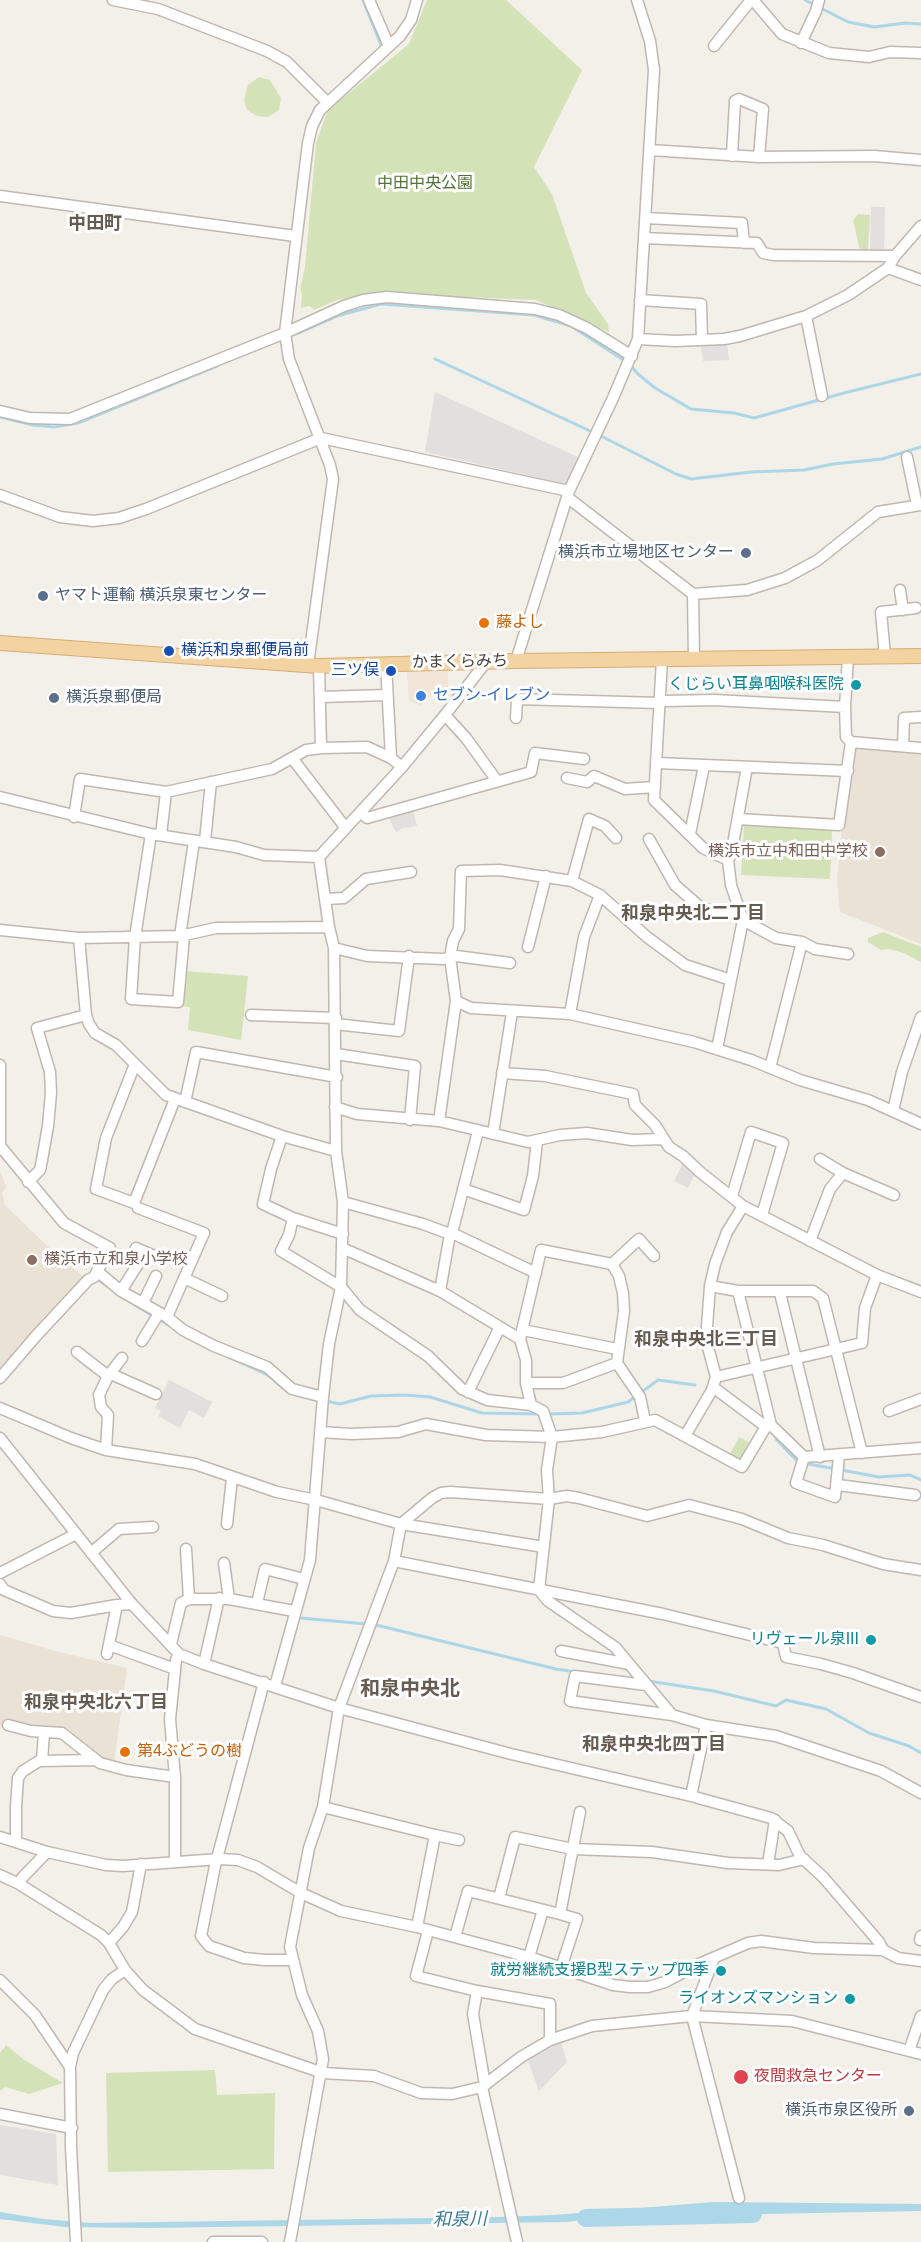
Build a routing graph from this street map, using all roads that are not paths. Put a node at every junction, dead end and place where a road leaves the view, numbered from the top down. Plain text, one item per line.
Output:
1 (113, 0) edge
2 (369, 0) edge
3 (417, 0) edge
4 (637, 0) edge
5 (752, 0) edge
6 (817, 1) edge
7 (801, 43) junction
8 (389, 45) junction
9 (714, 46) dead end
10 (921, 53) edge
11 (327, 102) junction
12 (650, 150) junction
13 (732, 156) junction
14 (759, 157) junction
15 (921, 160) edge
16 (0, 196) edge
17 (646, 218) junction
18 (921, 226) edge
19 (295, 236) junction
20 (644, 238) junction
21 (744, 243) junction
22 (895, 256) junction
23 (888, 268) junction
24 (921, 280) edge
25 (640, 300) junction
26 (806, 316) junction
27 (286, 337) junction
28 (638, 339) junction
29 (702, 340) junction
30 (632, 357) junction
31 (822, 396) dead end
32 (0, 411) edge
33 (321, 438) junction
34 (907, 457) dead end
35 (568, 494) junction
36 (0, 495) edge
37 (919, 505) edge
38 (900, 590) dead end
39 (693, 594) junction
40 (916, 608) dead end
41 (903, 609) junction
42 (0, 643) edge
43 (885, 656) junction
44 (921, 656) edge
45 (848, 657) junction
46 (694, 658) junction
47 (662, 659) junction
48 (516, 661) junction
49 (486, 662) junction
50 (387, 664) junction
51 (313, 665) junction
52 (387, 695) junction
53 (320, 697) junction
54 (660, 703) junction
55 (844, 707) junction
56 (445, 715) junction
57 (921, 717) edge
58 (516, 718) dead end
59 (851, 742) junction
60 (903, 746) junction
61 (321, 748) junction
62 (921, 748) edge
63 (292, 758) junction
64 (391, 758) junction
65 (584, 759) dead end
66 (657, 763) junction
67 (704, 766) junction
68 (402, 767) junction
69 (747, 767) junction
70 (848, 771) junction
71 (567, 778) dead end
72 (497, 781) junction
73 (211, 782) junction
74 (655, 787) junction
75 (166, 792) junction
76 (0, 797) edge
77 (361, 812) junction
78 (74, 817) junction
79 (738, 819) junction
80 (345, 827) junction
81 (156, 834) junction
82 (690, 834) junction
83 (616, 838) dead end
84 (649, 839) dead end
85 (200, 841) junction
86 (319, 857) junction
87 (728, 860) junction
88 (411, 872) dead end
89 (546, 876) junction
90 (572, 881) junction
91 (600, 895) junction
92 (325, 899) junction
93 (738, 909) junction
94 (742, 925) junction
95 (329, 927) junction
96 (0, 930) edge
97 (182, 936) junction
98 (135, 937) junction
99 (79, 938) junction
100 (801, 944) junction
101 (528, 947) dead end
102 (334, 948) junction
103 (848, 954) dead end
104 (409, 957) junction
105 (450, 957) junction
106 (510, 963) dead end
107 (731, 980) junction
108 (456, 1001) junction
109 (512, 1012) junction
110 (251, 1014) dead end
111 (570, 1014) junction
112 (86, 1015) junction
113 (921, 1017) edge
114 (335, 1021) junction
115 (717, 1048) junction
116 (336, 1054) junction
117 (135, 1064) junction
118 (0, 1065) edge
119 (770, 1068) junction
120 (502, 1073) junction
121 (337, 1077) junction
122 (180, 1100) junction
123 (335, 1107) junction
124 (893, 1111) junction
125 (410, 1120) junction
126 (440, 1121) junction
127 (921, 1124) edge
128 (478, 1131) junction
129 (493, 1134) junction
130 (282, 1136) junction
131 (662, 1138) junction
132 (537, 1141) junction
133 (0, 1146) edge
134 (336, 1151) junction
135 (820, 1159) dead end
136 (843, 1173) junction
137 (28, 1182) junction
138 (463, 1189) junction
139 (894, 1195) dead end
140 (732, 1196) junction
141 (343, 1202) junction
142 (743, 1206) junction
143 (138, 1208) dead end
144 (762, 1215) junction
145 (293, 1218) junction
146 (343, 1234) junction
147 (451, 1234) junction
148 (810, 1241) junction
149 (342, 1248) junction
150 (654, 1256) dead end
151 (159, 1257) dead end
152 (612, 1264) junction
153 (97, 1272) junction
154 (536, 1273) junction
155 (877, 1275) junction
156 (156, 1276) dead end
157 (184, 1278) junction
158 (710, 1286) junction
159 (341, 1287) junction
160 (121, 1291) junction
161 (440, 1291) junction
162 (738, 1291) junction
163 (921, 1292) edge
164 (780, 1293) junction
165 (222, 1296) dead end
166 (143, 1303) junction
167 (159, 1317) junction
168 (500, 1327) junction
169 (522, 1334) junction
170 (141, 1341) dead end
171 (617, 1349) junction
172 (835, 1349) junction
173 (77, 1352) dead end
174 (122, 1358) dead end
175 (796, 1358) junction
176 (617, 1363) junction
177 (757, 1368) junction
178 (110, 1375) junction
179 (0, 1378) edge
180 (526, 1383) junction
181 (712, 1388) junction
182 (468, 1392) junction
183 (156, 1394) dead end
184 (921, 1398) edge
185 (323, 1400) junction
186 (531, 1405) junction
187 (0, 1408) edge
188 (889, 1411) dead end
189 (645, 1421) junction
190 (766, 1428) junction
191 (320, 1432) junction
192 (685, 1436) junction
193 (552, 1437) junction
194 (0, 1438) edge
195 (921, 1448) edge
196 (105, 1450) junction
197 (862, 1453) junction
198 (820, 1457) junction
199 (803, 1462) junction
200 (839, 1470) junction
201 (232, 1478) junction
202 (915, 1495) dead end
203 (549, 1499) junction
204 (316, 1500) junction
205 (227, 1524) dead end
206 (400, 1524) junction
207 (153, 1527) dead end
208 (76, 1534) junction
209 (544, 1547) junction
210 (186, 1549) dead end
211 (91, 1553) junction
212 (394, 1562) junction
213 (224, 1563) dead end
214 (921, 1570) edge
215 (0, 1573) edge
216 (304, 1579) junction
217 (539, 1590) junction
218 (1, 1591) edge
219 (189, 1599) junction
220 (224, 1599) junction
221 (257, 1603) junction
222 (132, 1604) junction
223 (117, 1605) junction
224 (294, 1611) junction
225 (171, 1644) junction
226 (561, 1651) dead end
227 (179, 1653) junction
228 (204, 1664) junction
229 (629, 1664) junction
230 (175, 1669) junction
231 (642, 1680) junction
232 (264, 1682) junction
233 (275, 1686) junction
234 (921, 1697) edge
235 (339, 1708) junction
236 (672, 1715) junction
237 (8, 1725) dead end
238 (706, 1725) junction
239 (44, 1732) junction
240 (96, 1760) junction
241 (42, 1761) junction
242 (175, 1777) junction
243 (921, 1793) edge
244 (691, 1796) junction
245 (322, 1807) junction
246 (580, 1812) dead end
247 (775, 1820) junction
248 (435, 1835) junction
249 (0, 1837) edge
250 (459, 1840) dead end
251 (16, 1841) junction
252 (573, 1849) junction
253 (47, 1852) junction
254 (219, 1859) junction
255 (804, 1859) junction
256 (175, 1862) junction
257 (141, 1864) junction
258 (768, 1864) junction
259 (0, 1875) edge
260 (19, 1884) junction
261 (302, 1893) junction
262 (499, 1898) junction
263 (543, 1910) junction
264 (560, 1914) junction
265 (422, 1929) junction
266 (455, 1937) junction
267 (109, 1942) junction
268 (883, 1950) junction
269 (530, 1956) junction
270 (714, 1958) junction
271 (292, 1960) junction
272 (921, 1961) edge
273 (561, 1968) junction
274 (125, 1970) junction
275 (0, 1980) edge
276 (477, 1991) junction
277 (692, 2016) junction
278 (921, 2020) edge
279 (550, 2040) junction
280 (909, 2051) junction
281 (921, 2054) edge
282 (70, 2067) junction
283 (320, 2072) junction
284 (483, 2086) junction
285 (0, 2114) edge
286 (72, 2128) junction
287 (739, 2198) dead end
288 (515, 2236) edge
289 (291, 2238) edge
290 (76, 2239) edge
291 (216, 2242) edge
292 (262, 2242) edge

1 - 11 street
2 - 8 street
3 - 8 street
4 - 12 street
5 - 7 street
5 - 9 street
6 - 7 street
7 - 10 street
8 - 11 street
11 - 19 street
12 - 13 street
12 - 17 street
13 - 14 street
13 - 14 street
14 - 15 street
16 - 19 street
17 - 20 street
17 - 21 street
18 - 22 street
19 - 27 street
20 - 21 street
20 - 25 street
21 - 22 street
22 - 23 street
23 - 24 street
23 - 26 street
25 - 28 street
25 - 29 street
26 - 29 street
26 - 31 street
27 - 30 street
27 - 32 street
27 - 33 street
28 - 29 street
28 - 30 street
30 - 35 street
33 - 35 street
33 - 36 street
33 - 51 street
34 - 37 street
35 - 39 street
35 - 48 street
37 - 39 street
38 - 41 street
39 - 46 street
40 - 41 street
41 - 43 street
42 - 51 main road, かまくらみち
43 - 44 main road, かまくらみち
43 - 45 main road, かまくらみち
45 - 46 main road, かまくらみち
45 - 55 street
46 - 47 main road, かまくらみち
47 - 48 main road, かまくらみち
47 - 54 street
48 - 49 main road, かまくらみち
49 - 50 main road, かまくらみち
49 - 56 street
50 - 51 main road, かまくらみち
50 - 52 street
51 - 53 street
52 - 53 street
52 - 64 street
53 - 61 street
54 - 55 street
54 - 58 street
54 - 66 street
55 - 59 street
56 - 68 street
56 - 72 street
57 - 60 street
59 - 60 street
59 - 70 street
60 - 62 street
61 - 63 street
61 - 64 street
63 - 73 street
63 - 80 street
64 - 68 street
65 - 72 street
66 - 67 street
66 - 74 street
67 - 69 street
67 - 82 street
68 - 77 street
69 - 70 street
69 - 79 street
70 - 79 street
71 - 74 street
72 - 77 street
73 - 75 street
73 - 85 street
74 - 82 street
75 - 78 street
75 - 81 street
76 - 78 street
77 - 80 street
78 - 81 street
79 - 87 street
80 - 86 street
81 - 85 street
81 - 98 street
82 - 87 street
83 - 90 street
84 - 93 street
85 - 86 street
85 - 97 street
86 - 92 street
87 - 93 street
88 - 92 street
89 - 90 street
89 - 101 street
89 - 105 street
90 - 91 street
91 - 107 street
91 - 111 street
92 - 95 street
93 - 94 street
94 - 100 street
94 - 107 street
95 - 97 street
95 - 102 street
96 - 99 street
97 - 98 street
97 - 98 street
98 - 99 street
99 - 112 street
100 - 103 street
100 - 119 street
102 - 104 street
102 - 114 street
104 - 105 street
104 - 114 street
105 - 106 street
105 - 108 street
107 - 115 street
108 - 109 street
108 - 126 street
109 - 111 street
109 - 120 street
110 - 114 street
111 - 115 street
112 - 117 street
112 - 137 street
113 - 124 street
114 - 116 street
115 - 119 street
116 - 121 street
116 - 125 street
117 - 122 street
117 - 122 street
118 - 133 street
119 - 124 street
120 - 129 street
120 - 131 street
121 - 122 street
121 - 123 street
122 - 130 street
123 - 125 street
123 - 134 street
124 - 127 street
125 - 126 street
126 - 128 street
128 - 129 street
128 - 138 street
129 - 132 street
130 - 134 street
130 - 145 street
131 - 132 street
131 - 140 street
132 - 138 street
133 - 137 street
134 - 141 street
135 - 136 street
136 - 139 street
136 - 148 street
137 - 153 street
138 - 147 street
140 - 142 street
140 - 144 street
141 - 146 street
141 - 147 street
142 - 144 street
142 - 158 street
143 - 157 street
144 - 148 street
145 - 146 street
145 - 159 street
146 - 149 street
147 - 154 street
147 - 161 street
148 - 155 street
149 - 159 street
149 - 161 street
150 - 152 street
151 - 160 street
152 - 154 street
152 - 171 street
153 - 160 street
153 - 179 street
154 - 169 street
155 - 163 street
155 - 172 street
156 - 166 street
157 - 165 street
157 - 167 street
158 - 162 street
158 - 181 street
159 - 182 street
159 - 185 street
160 - 166 street
161 - 168 street
162 - 164 street
162 - 177 street
164 - 172 street
164 - 175 street
166 - 167 street
167 - 170 street
167 - 185 street
168 - 169 street
168 - 182 street
169 - 171 street
169 - 180 street
171 - 176 street
172 - 175 street
172 - 197 street
173 - 178 street
174 - 178 street
175 - 177 street
175 - 198 street
176 - 180 street
176 - 189 street
177 - 181 street
177 - 190 street
178 - 183 street
178 - 196 street
180 - 186 street
181 - 190 street
181 - 192 street
182 - 186 street
184 - 188 street
185 - 191 street
186 - 193 street
187 - 196 street
189 - 192 street
189 - 193 street
190 - 192 street
190 - 199 street
191 - 193 street
191 - 204 street
193 - 203 street
194 - 208 street
195 - 197 street
196 - 201 street
197 - 200 street
198 - 199 street
198 - 200 street
199 - 200 street
200 - 202 street
201 - 204 street
201 - 205 street
203 - 206 street
203 - 209 street
203 - 214 street
204 - 206 street
204 - 216 street
206 - 209 street
206 - 212 street
207 - 211 street
208 - 211 street
208 - 215 street
209 - 217 street
210 - 219 street
211 - 222 street
212 - 217 street
212 - 235 street
213 - 220 street
216 - 221 street
216 - 224 street
217 - 229 street
217 - 234 street
218 - 223 street
219 - 220 street
219 - 225 street
220 - 221 street
220 - 228 street
221 - 224 street
222 - 223 street
222 - 225 street
223 - 230 street
224 - 233 street
225 - 227 street
226 - 229 street
227 - 228 street
227 - 230 street
228 - 232 street
229 - 231 street
230 - 242 street
231 - 236 street
231 - 236 street
232 - 233 street
232 - 254 street
233 - 235 street
235 - 244 street
235 - 245 street
236 - 238 street
237 - 239 street
238 - 243 street
238 - 244 street
239 - 240 street
239 - 241 street
240 - 241 street
240 - 242 street
241 - 251 street
242 - 256 street
244 - 247 street
245 - 248 street
245 - 261 street
246 - 252 street
247 - 255 street
247 - 258 street
248 - 250 street
248 - 265 street
249 - 251 street
251 - 253 street
252 - 258 street
252 - 262 street
252 - 264 street
253 - 257 street
253 - 260 street
254 - 256 street
254 - 261 street
254 - 271 street
255 - 258 street
255 - 268 street
256 - 257 street
257 - 267 street
259 - 260 street
260 - 267 street
261 - 265 street
261 - 271 street
262 - 263 street
262 - 266 street
263 - 264 street
263 - 269 street
264 - 273 street
265 - 266 street
265 - 276 street
266 - 269 street
267 - 274 street
268 - 270 street
268 - 272 street
269 - 273 street
270 - 273 street
270 - 277 street
271 - 283 street
274 - 282 street
274 - 283 street
275 - 282 street
276 - 279 street
276 - 284 street
277 - 279 street
277 - 280 street
277 - 287 street
278 - 280 street
279 - 284 street
280 - 281 street
282 - 286 street
283 - 284 street
283 - 289 street
284 - 288 street
285 - 286 street
286 - 290 street
291 - 292 street

